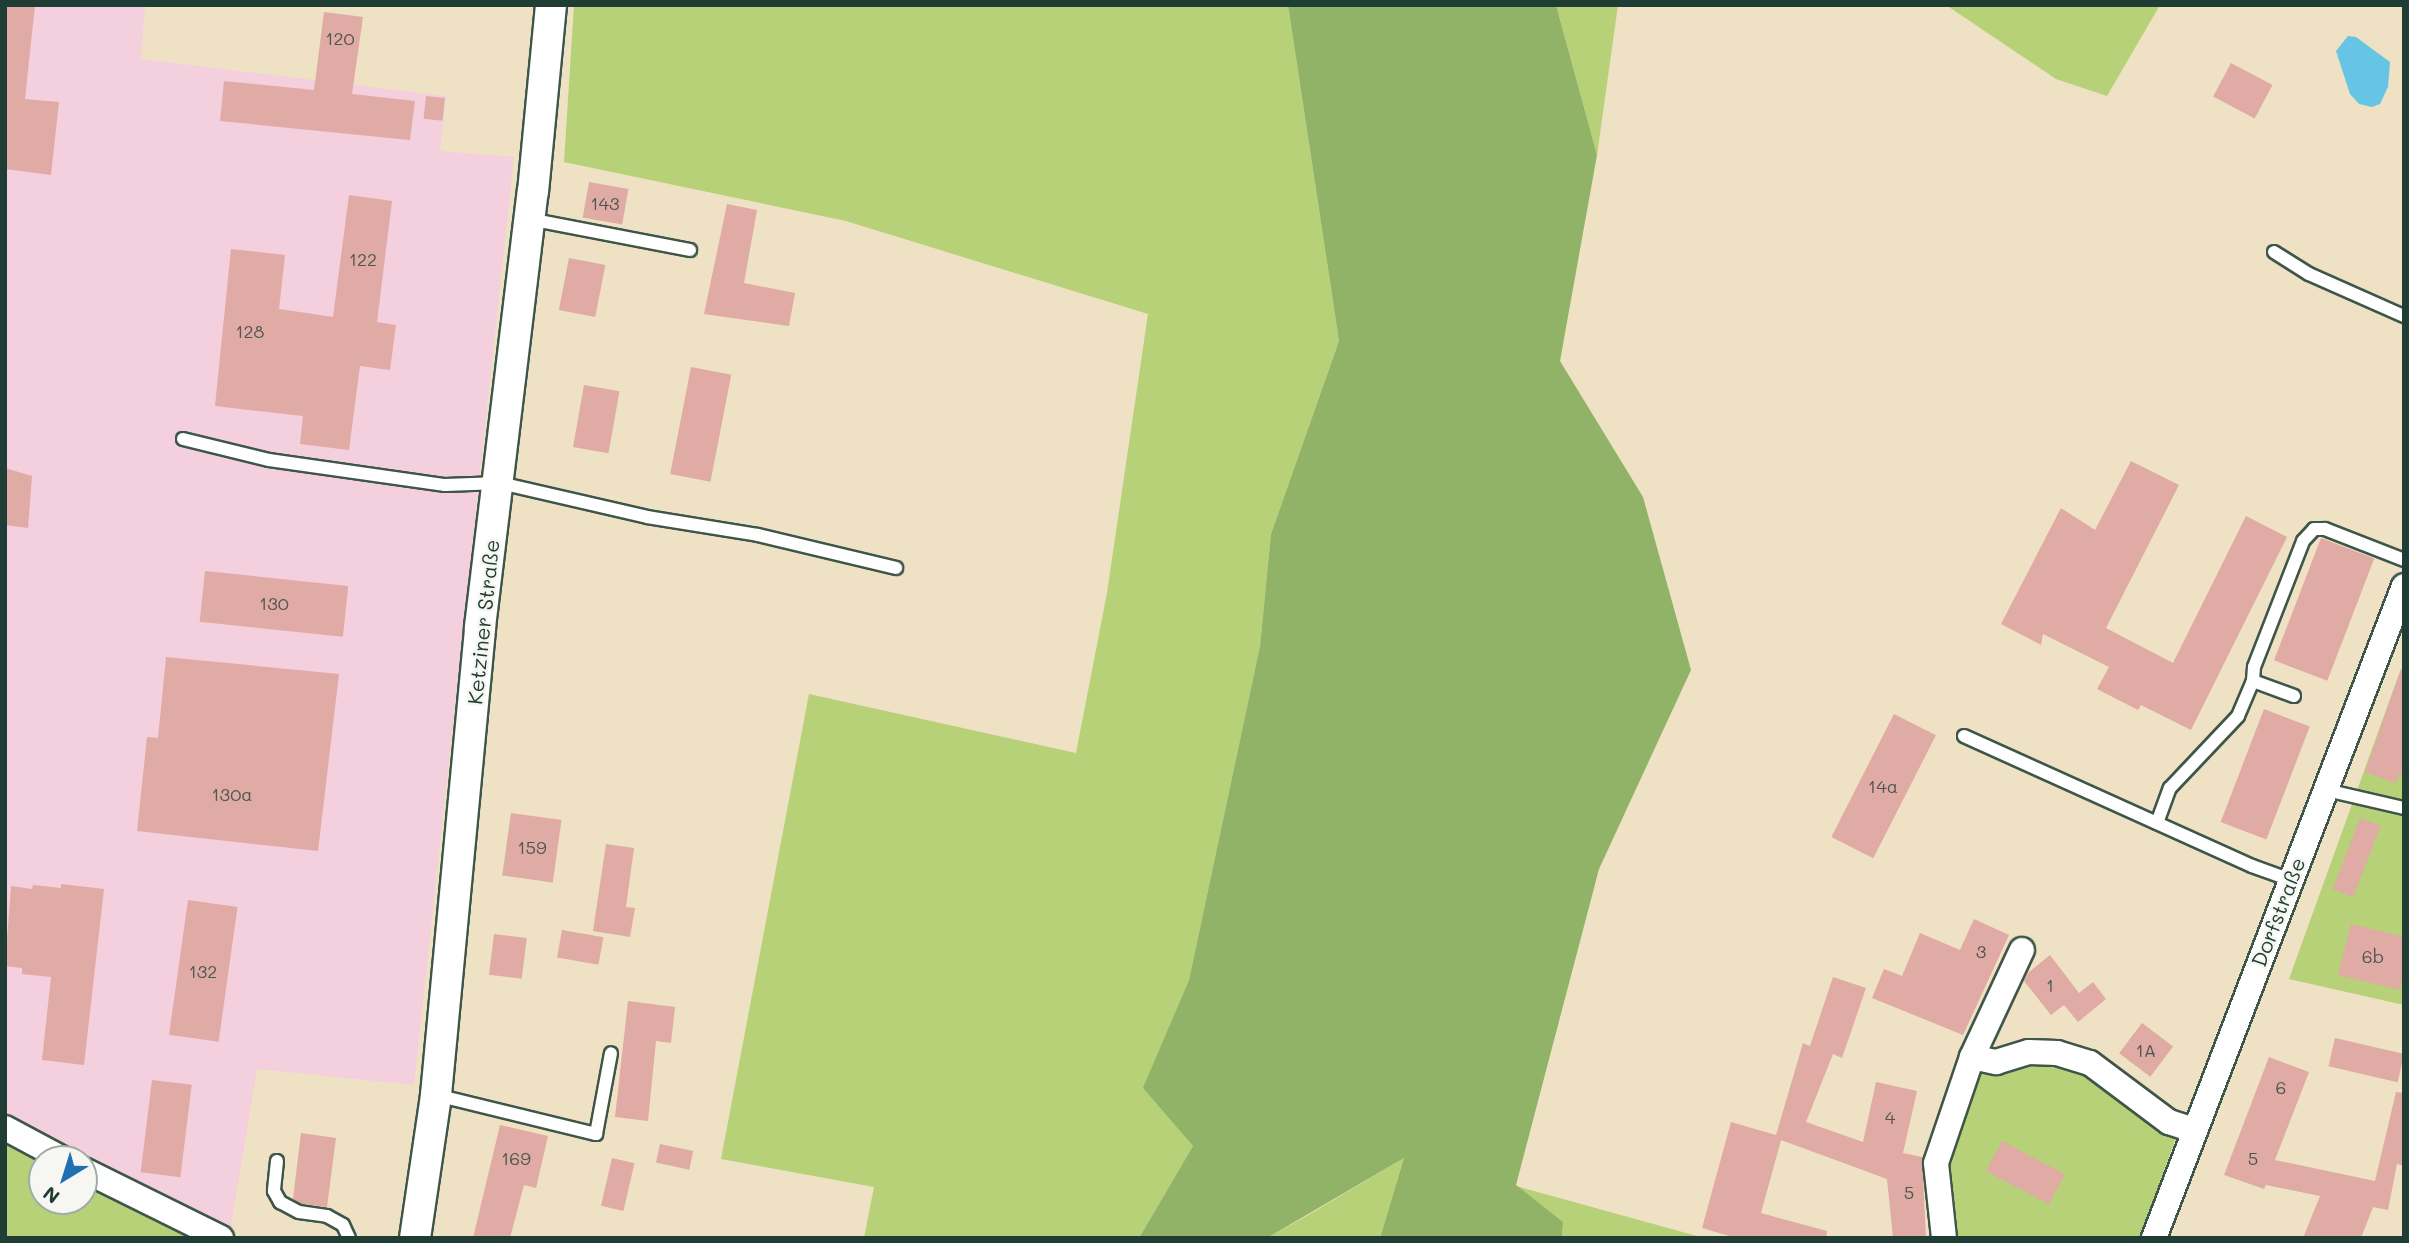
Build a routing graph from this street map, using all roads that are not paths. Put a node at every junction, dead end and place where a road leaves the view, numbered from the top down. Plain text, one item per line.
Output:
1 (551, 5) edge
2 (529, 219) junction
3 (690, 250) dead end
4 (2274, 252) dead end
5 (2404, 316) edge
6 (183, 439) dead end
7 (500, 483) junction
8 (2404, 560) edge
9 (896, 568) dead end
10 (2404, 586) edge
11 (2253, 681) junction
12 (2294, 696) dead end
13 (1964, 736) dead end
14 (2326, 790) junction
15 (2404, 808) edge
16 (2157, 823) junction
17 (2291, 880) junction
18 (2022, 950) dead end
19 (611, 1053) dead end
20 (1972, 1057) junction
21 (436, 1095) junction
22 (5, 1128) edge
23 (2193, 1130) junction
24 (37, 1145) edge
25 (277, 1161) dead end
26 (98, 1177) edge
27 (220, 1238) edge
28 (349, 1238) edge
29 (415, 1238) edge
30 (1944, 1238) edge
31 (2154, 1238) edge

1 - 2 street, Ketziner Straße
2 - 3 lane
2 - 7 street, Ketziner Straße
4 - 5 lane
6 - 7 lane
7 - 9 lane
7 - 21 street, Ketziner Straße
8 - 11 lane
10 - 14 street, Dorfstraße
11 - 12 lane
11 - 16 lane
13 - 16 lane
14 - 15 lane
14 - 17 street, Dorfstraße
16 - 17 lane
17 - 23 street, Dorfstraße
18 - 20 street
19 - 21 lane
20 - 23 street
20 - 30 street
21 - 29 street, Ketziner Straße
22 - 24 street
23 - 31 street, Dorfstraße
25 - 28 lane
26 - 27 street

